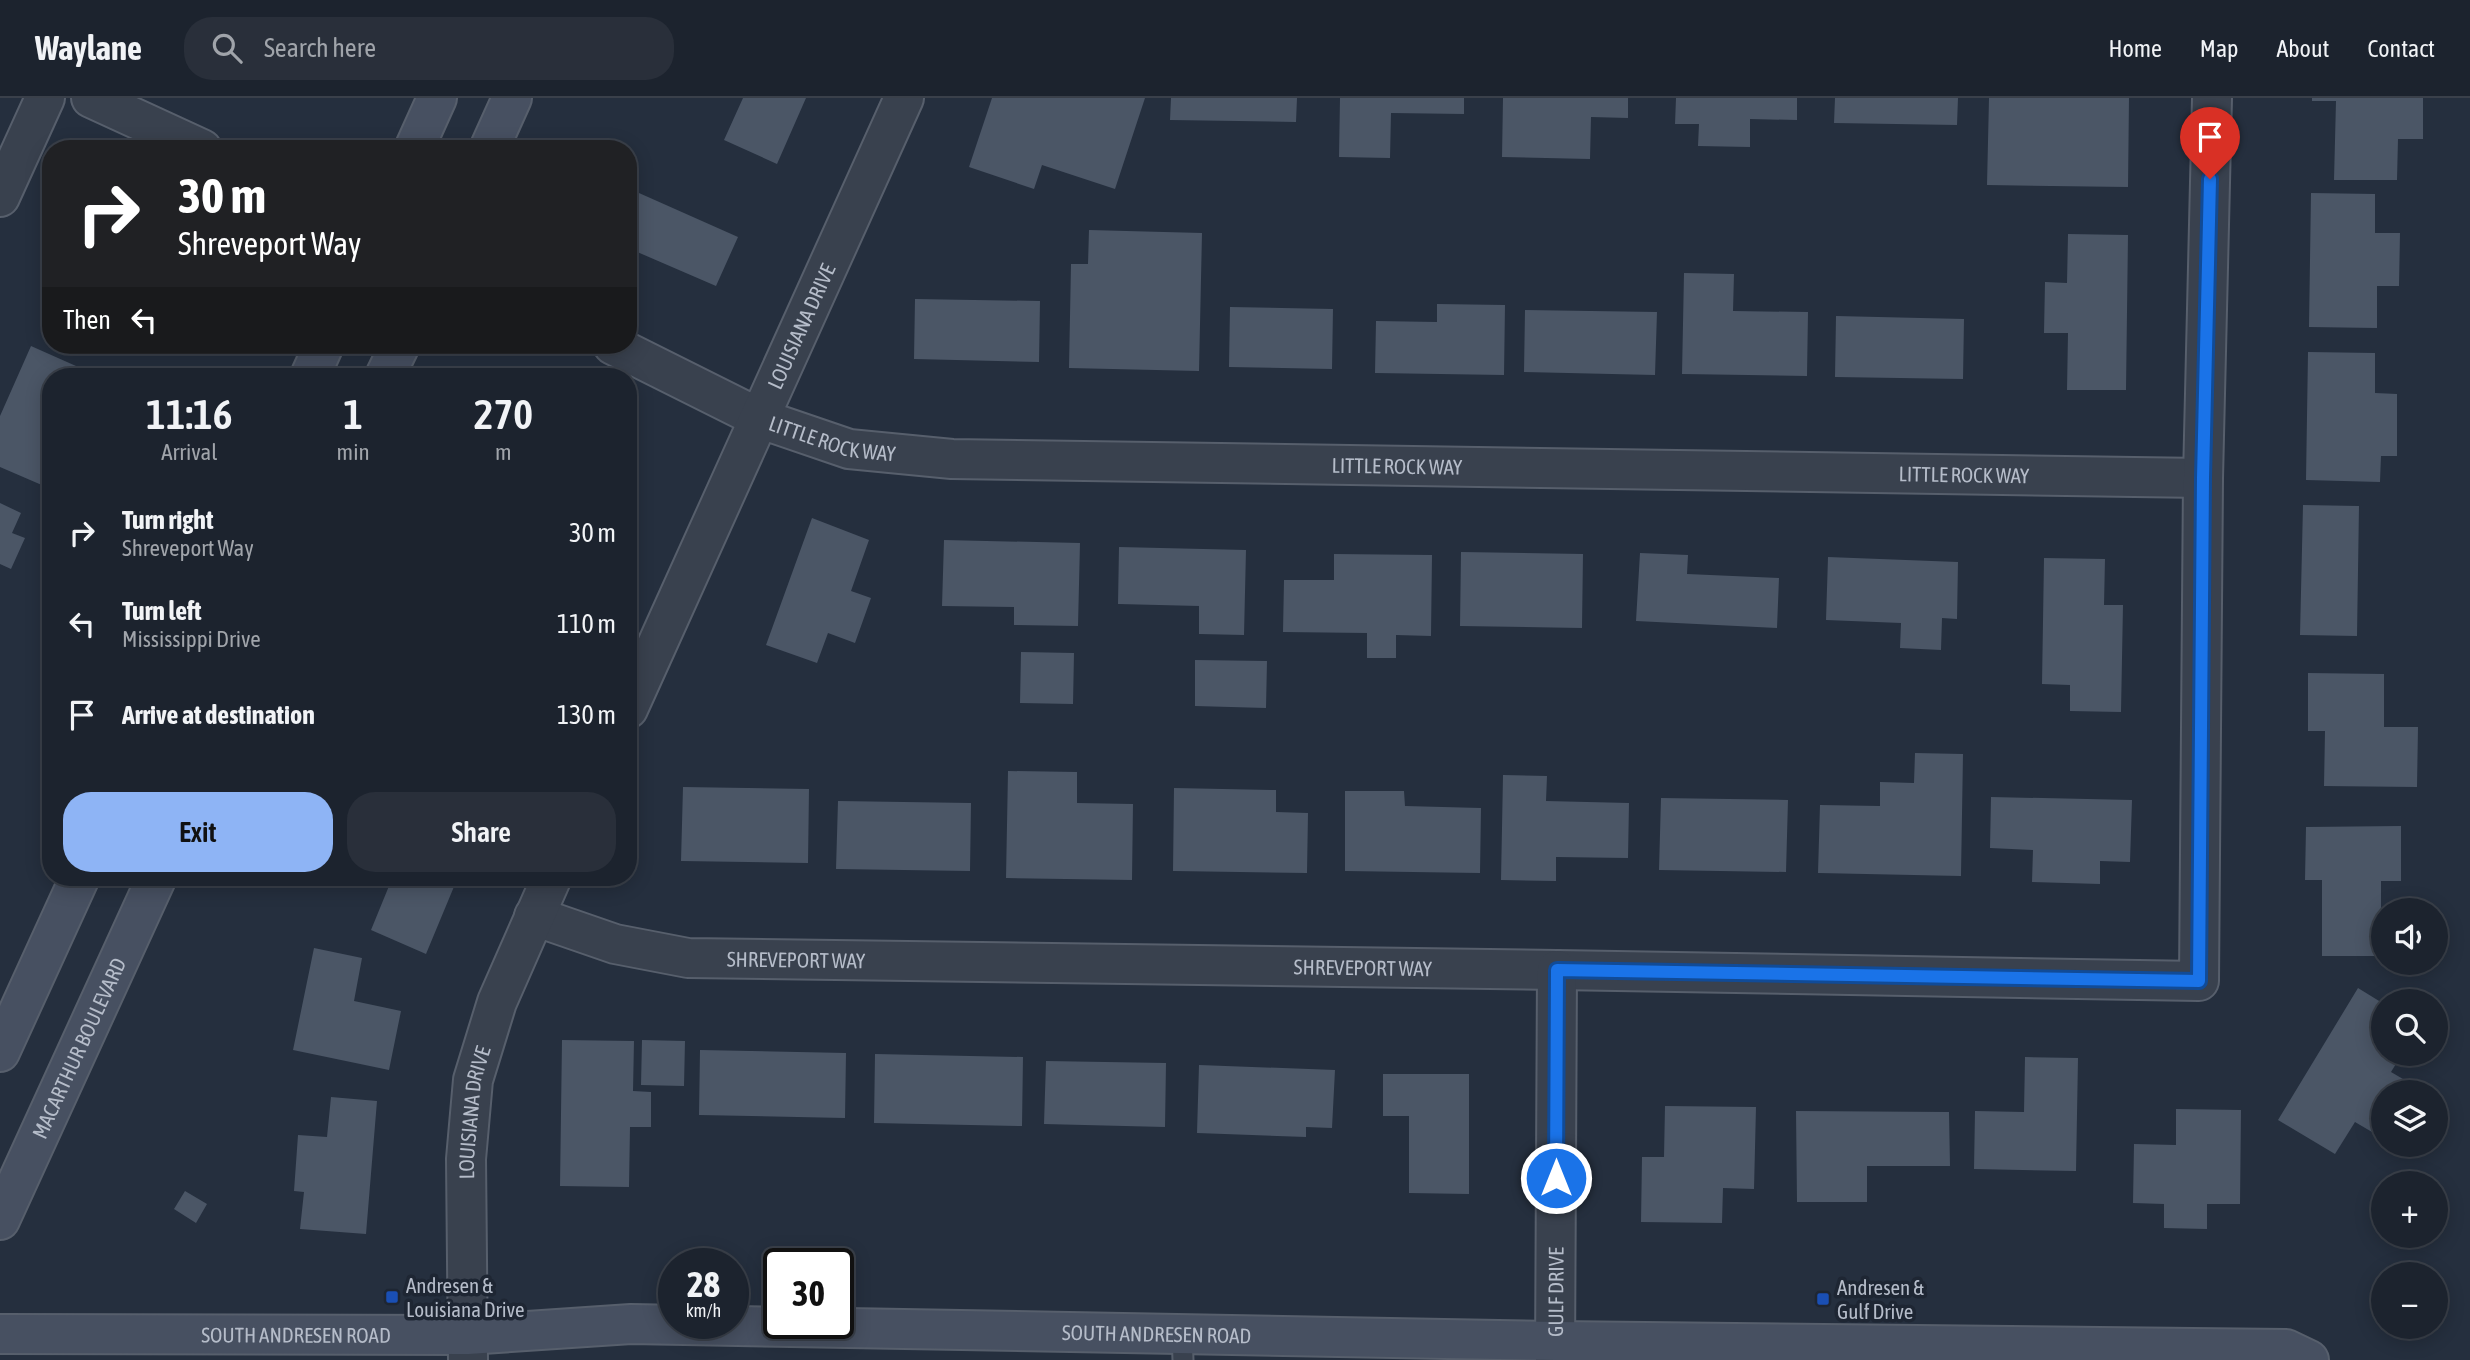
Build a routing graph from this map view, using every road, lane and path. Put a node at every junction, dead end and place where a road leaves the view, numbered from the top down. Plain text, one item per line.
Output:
1 (45, 98) edge
2 (92, 98) edge
3 (437, 98) edge
4 (512, 98) edge
5 (904, 98) edge
6 (2212, 98) edge
7 (183, 140) edge
8 (418, 140) edge
9 (493, 140) edge
10 (0, 197) edge
11 (631, 354) edge
12 (761, 419) junction
13 (2203, 478) junction
14 (637, 689) edge
15 (76, 886) edge
16 (153, 886) edge
17 (548, 886) edge
18 (534, 916) junction
19 (1557, 970) junction
20 (0, 1052) edge
21 (0, 1220) edge
22 (0, 1334) edge
23 (1183, 1347) edge
24 (1229, 1347) edge
25 (468, 1348) edge
26 (1556, 1350) edge
27 (2309, 1360) edge

1 - 10 street
2 - 7 street
3 - 8 street
4 - 9 street
5 - 12 street, LOUISIANA DRIVE
6 - 13 street
11 - 12 street, LITTLE ROCK WAY
12 - 13 street, LITTLE ROCK WAY
12 - 14 street, LOUISIANA DRIVE
13 - 19 street, SHREVEPORT WAY
15 - 20 street
16 - 21 street, MACARTHUR BOULEVARD
17 - 18 street, LOUISIANA DRIVE
18 - 19 street, SHREVEPORT WAY
18 - 25 street, LOUISIANA DRIVE
19 - 26 street, GULF DRIVE
22 - 25 street, SOUTH ANDRESEN ROAD
23 - 24 street, SOUTH ANDRESEN ROAD
23 - 25 street, SOUTH ANDRESEN ROAD
24 - 26 street, SOUTH ANDRESEN ROAD
26 - 27 street, SOUTH ANDRESEN ROAD

